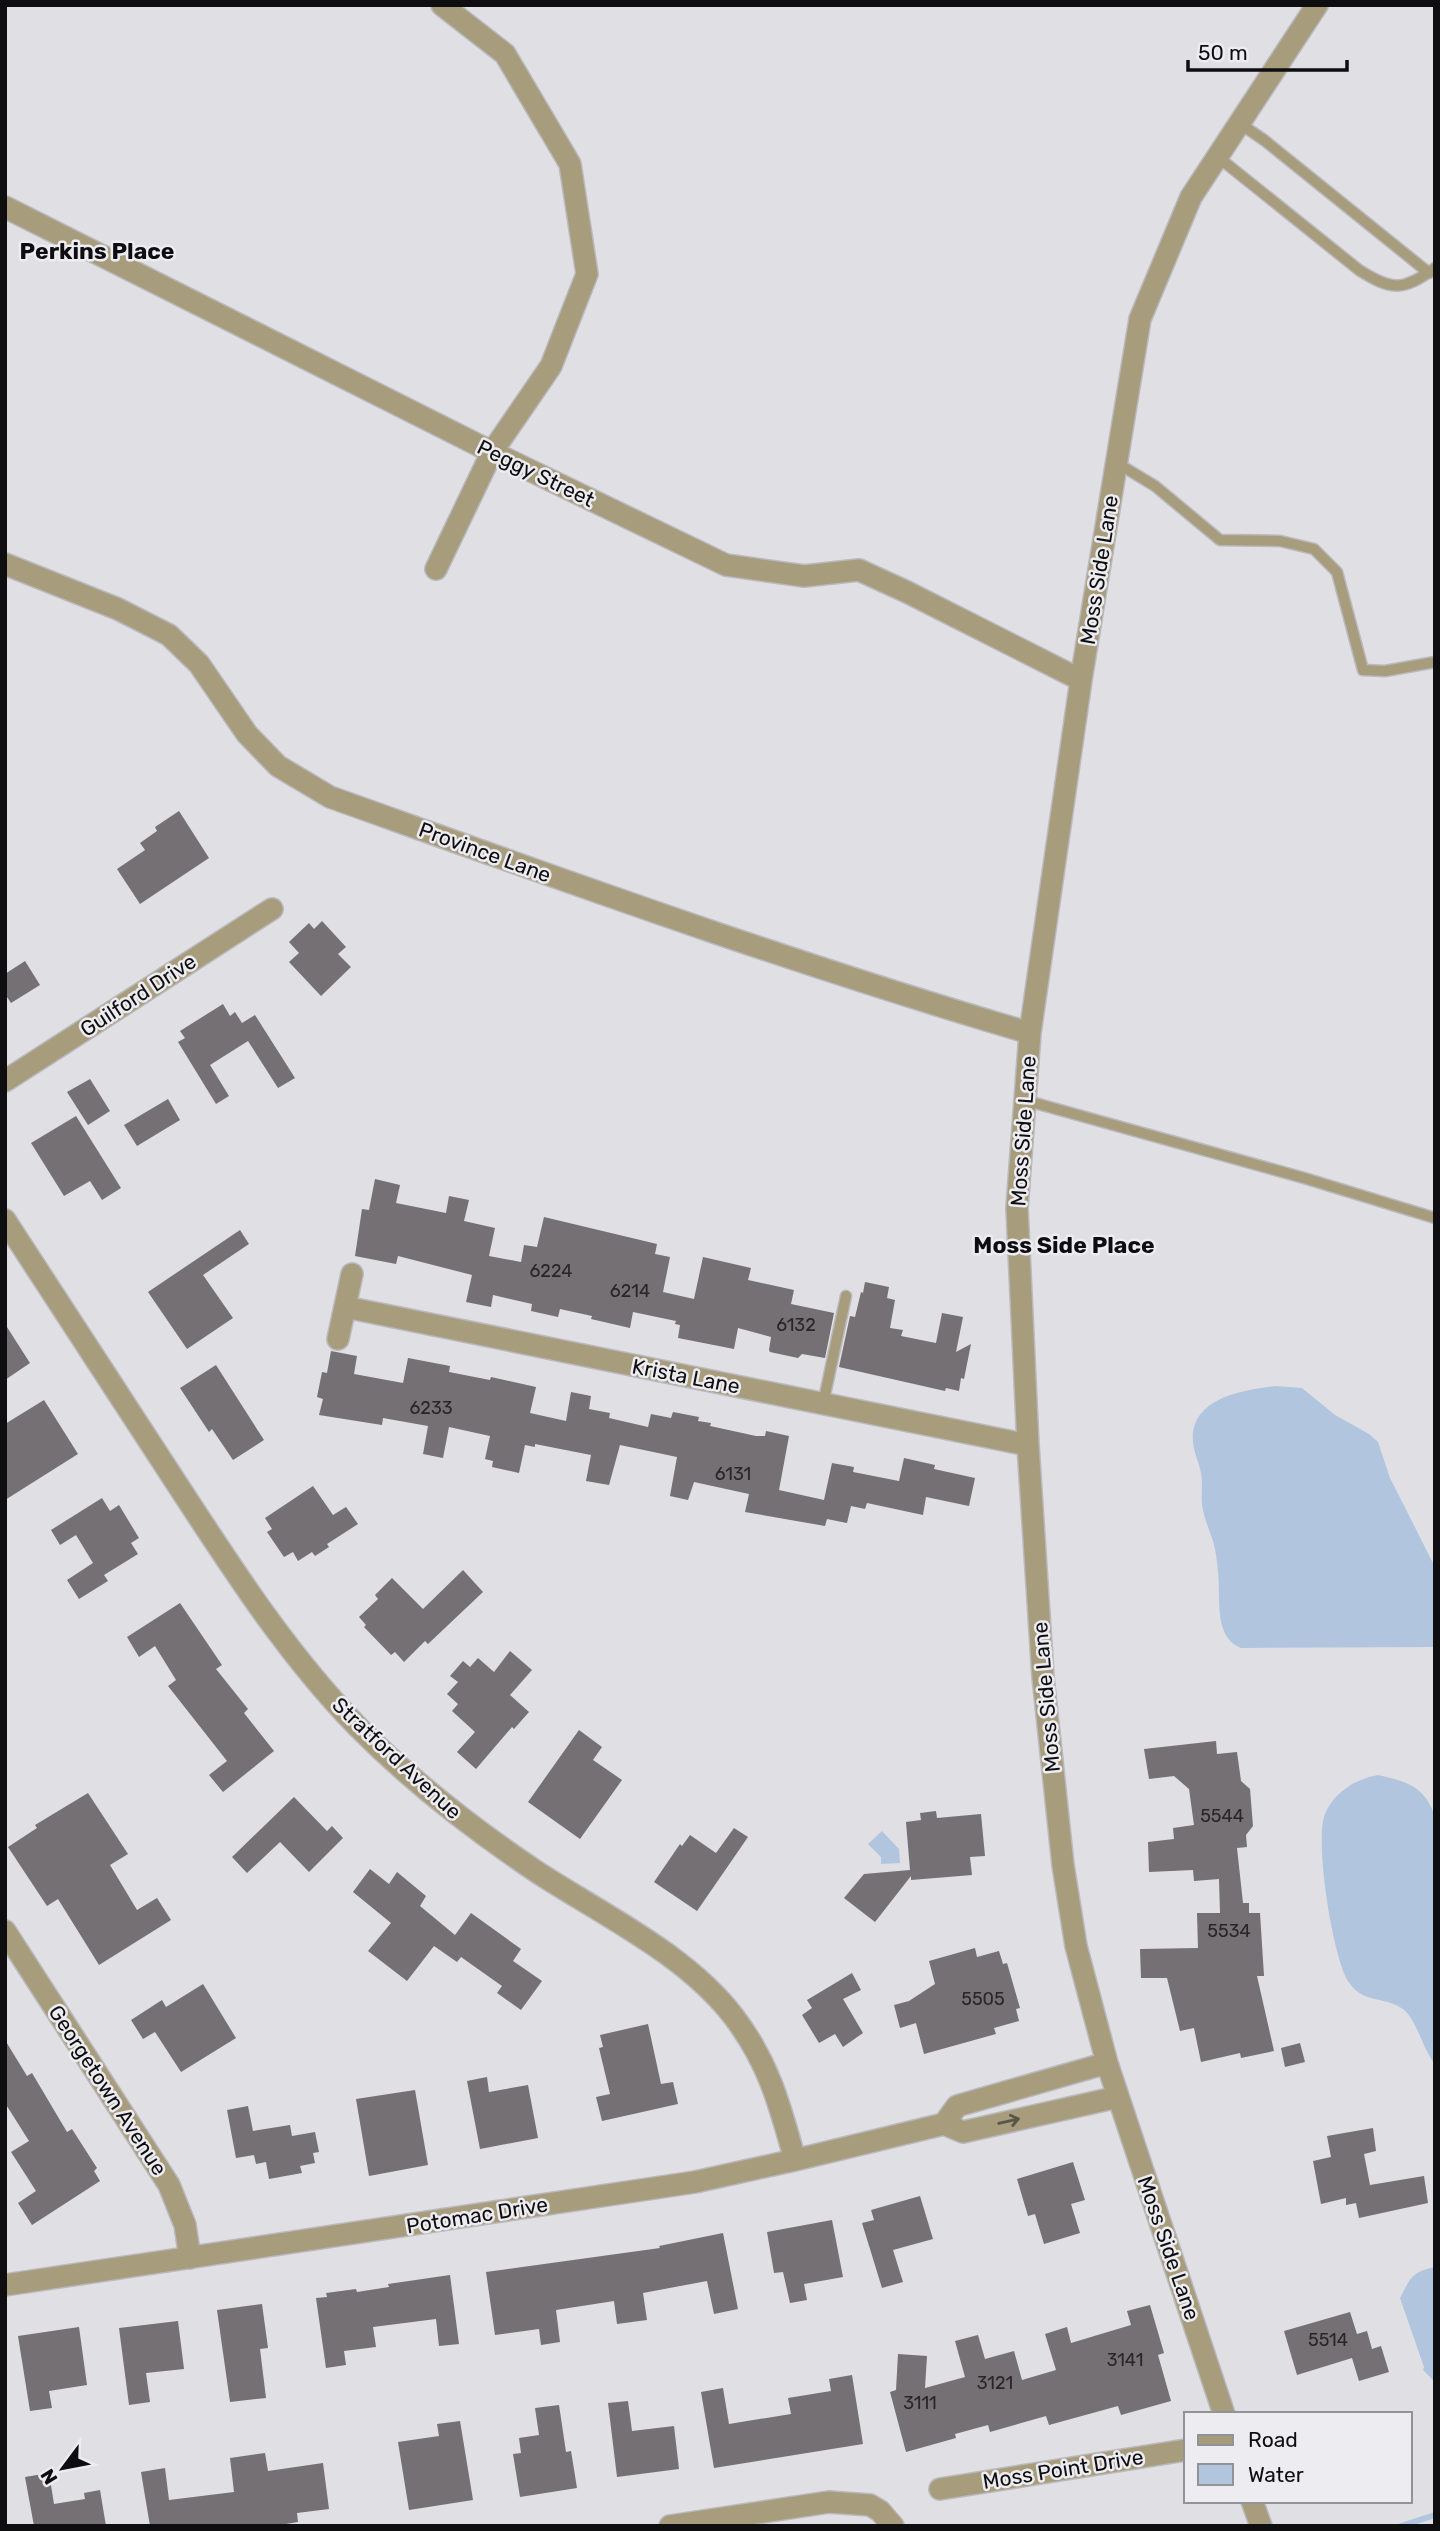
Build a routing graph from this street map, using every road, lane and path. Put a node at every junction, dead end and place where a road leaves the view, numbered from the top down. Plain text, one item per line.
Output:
1 (442, 5) edge
2 (1317, 5) edge
3 (1239, 123) junction
4 (1217, 156) junction
5 (5, 207) edge
6 (1432, 270) edge
7 (492, 452) junction
8 (1117, 463) junction
9 (5, 564) edge
10 (436, 569) dead end
11 (1435, 662) edge
12 (1081, 680) junction
13 (272, 909) dead end
14 (1030, 1032) junction
15 (5, 1081) edge
16 (1024, 1100) junction
17 (1435, 1218) edge
18 (5, 1220) edge
19 (352, 1274) dead end
20 (846, 1296) dead end
21 (345, 1307) junction
22 (338, 1339) dead end
23 (823, 1404) junction
24 (1028, 1445) junction
25 (5, 1931) edge
26 (1107, 2063) junction
27 (1118, 2096) junction
28 (944, 2124) junction
29 (795, 2161) junction
30 (190, 2258) junction
31 (5, 2285) edge
32 (1223, 2412) edge
33 (1184, 2449) edge
34 (940, 2489) dead end
35 (1253, 2503) edge
36 (670, 2526) edge
37 (893, 2526) edge
38 (1261, 2526) edge

1 - 7 street
2 - 3 street, Moss Side Lane
3 - 4 street, Moss Side Lane
3 - 6 lane
4 - 6 lane
4 - 8 street, Moss Side Lane
5 - 7 street, Peggy Street
7 - 10 street
7 - 12 street, Peggy Street
8 - 11 lane
8 - 12 street, Moss Side Lane
9 - 14 street, Province Lane
12 - 14 street, Moss Side Lane
13 - 15 street, Guilford Drive
14 - 16 street, Moss Side Lane
16 - 17 lane
16 - 24 street, Moss Side Lane
18 - 29 street, Stratford Avenue
19 - 21 street
20 - 23 lane
21 - 22 street
21 - 23 street, Krista Lane
23 - 24 street, Krista Lane
24 - 26 street, Moss Side Lane
25 - 30 street, Georgetown Avenue
26 - 27 street, Moss Side Lane
26 - 28 street, Potomac Drive
28 -> 27 street, Potomac Drive
27 - 32 street, Moss Side Lane
28 - 29 street, Potomac Drive
29 - 30 street, Potomac Drive
30 - 31 street, Potomac Drive
33 - 34 street, Moss Point Drive
35 - 38 street
36 - 37 street

